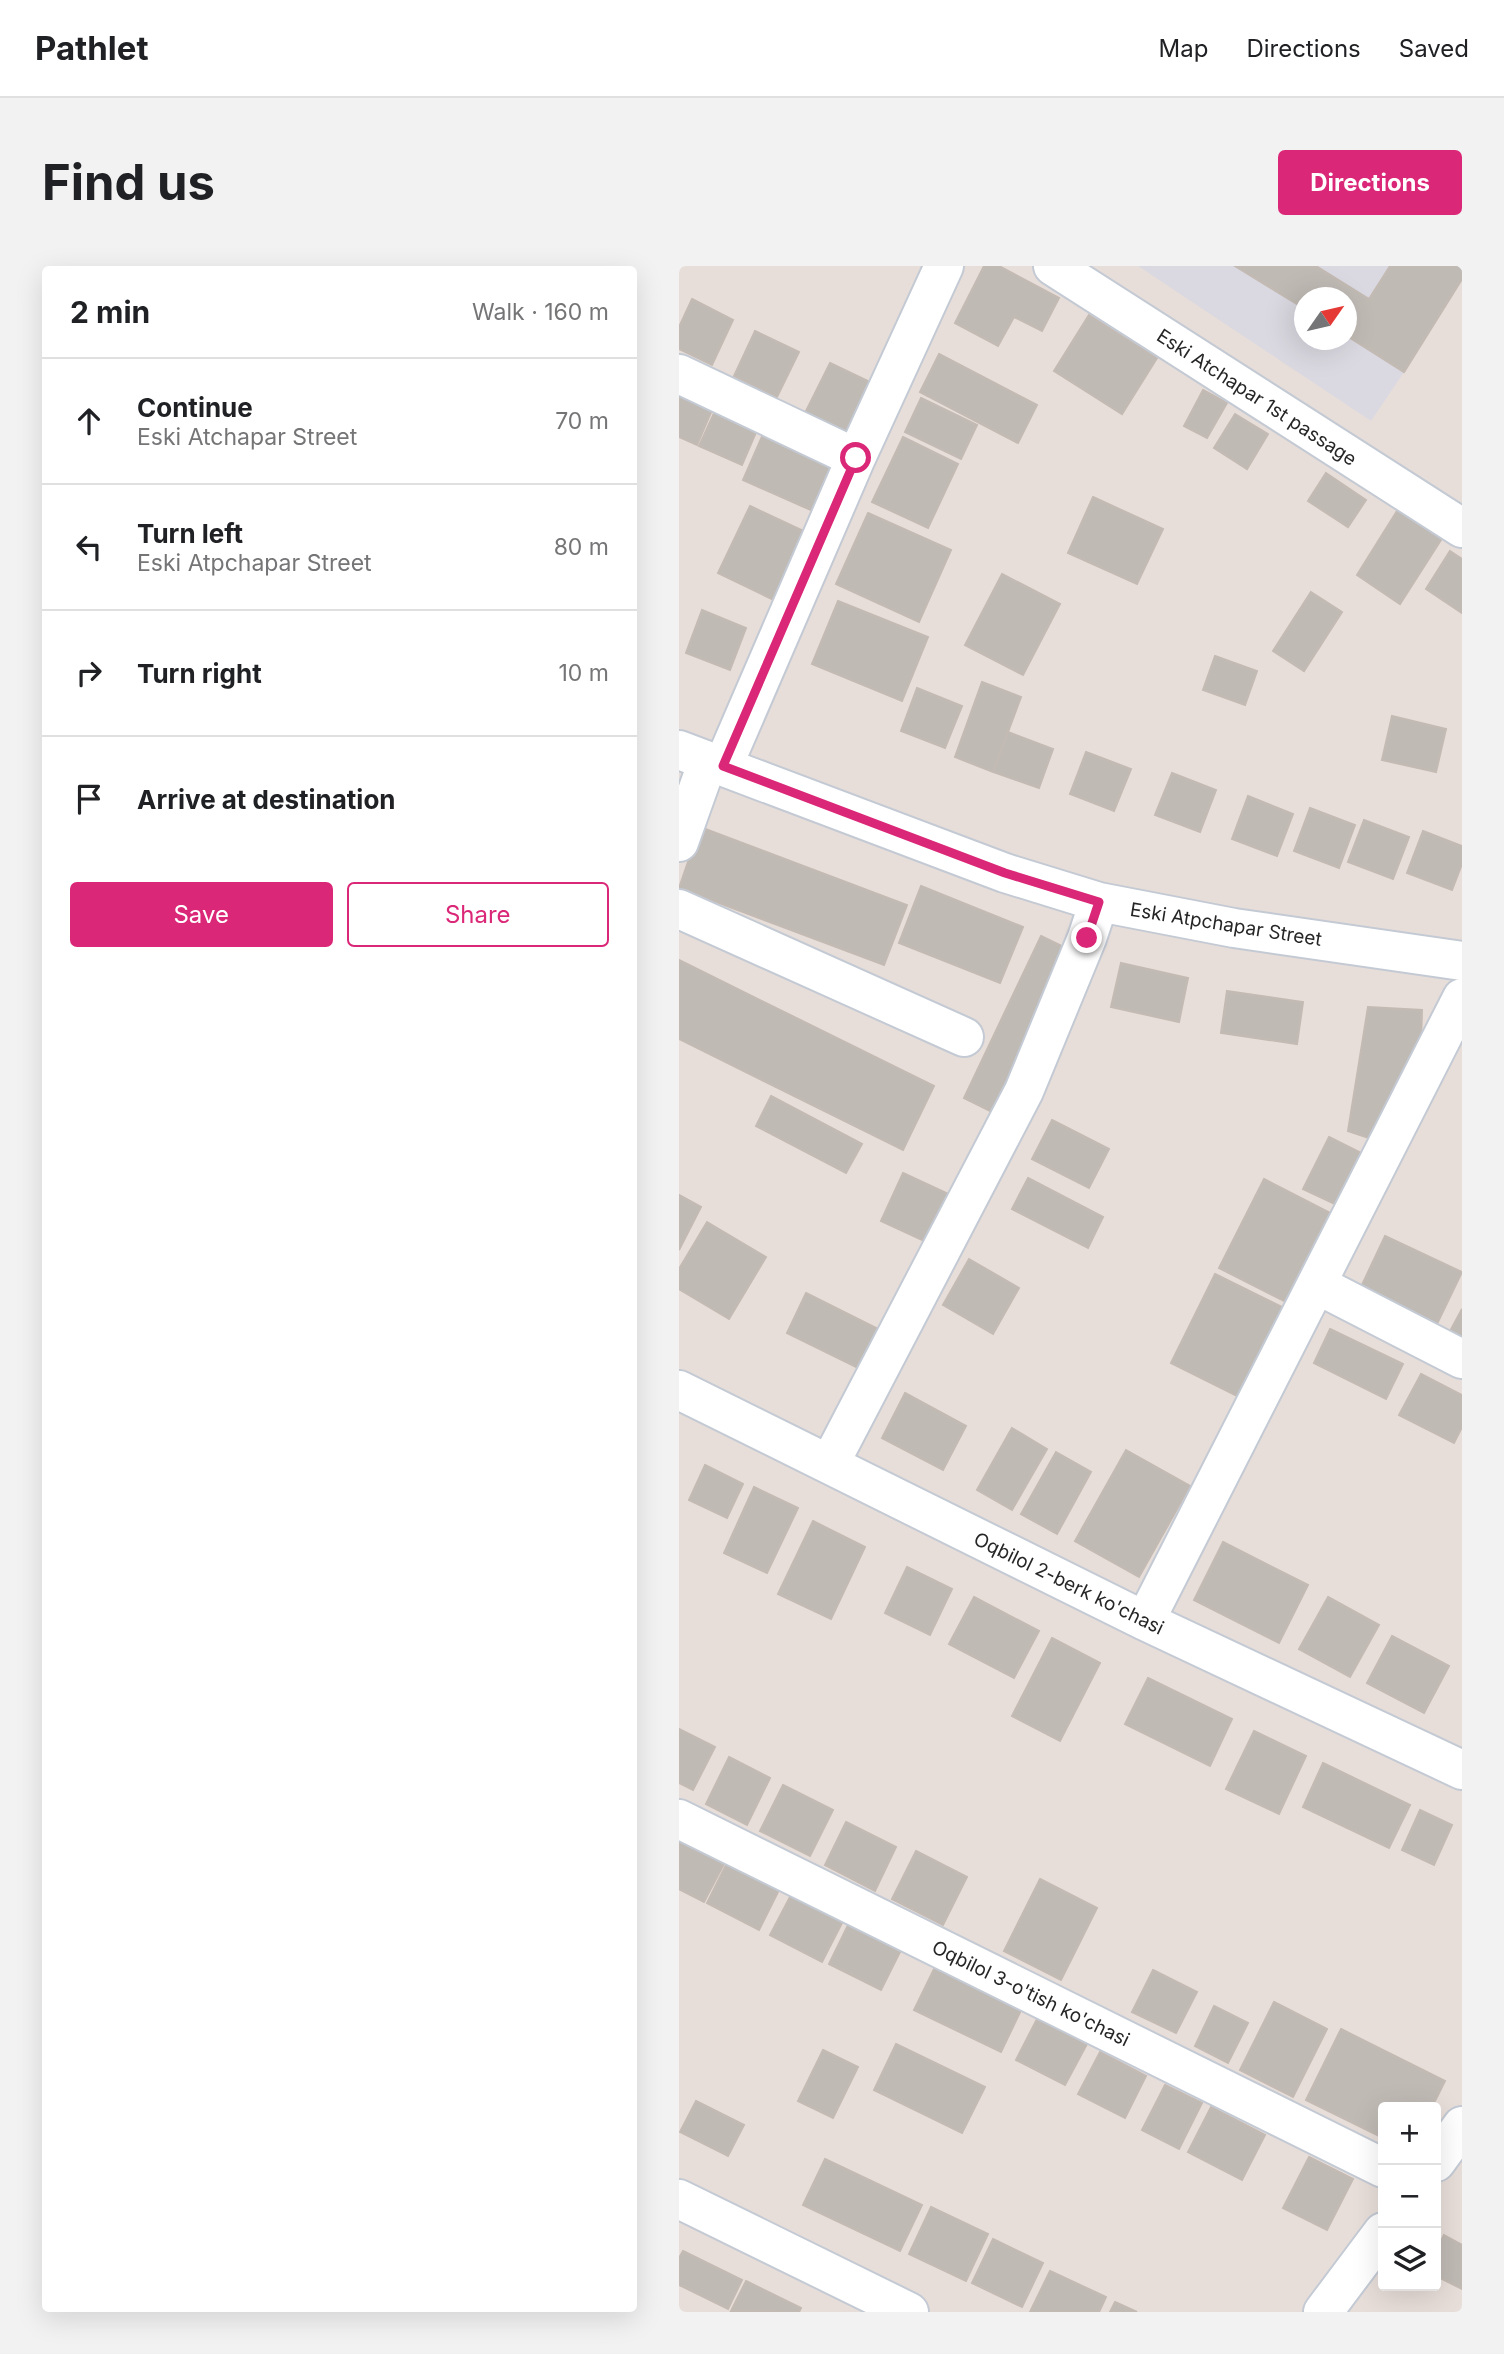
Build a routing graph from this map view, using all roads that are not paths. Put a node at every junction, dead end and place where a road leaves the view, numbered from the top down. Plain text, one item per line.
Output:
1 (944, 266) edge
2 (1053, 266) edge
3 (679, 374) edge
4 (856, 458) junction
5 (1462, 527) edge
6 (704, 759) edge
7 (679, 842) edge
8 (1099, 902) junction
9 (679, 909) edge
10 (1462, 961) edge
11 (1462, 998) edge
12 (964, 1037) dead end
13 (1318, 1285) junction
14 (1462, 1359) edge
15 (679, 1390) edge
16 (830, 1463) junction
17 (1145, 1621) junction
18 (1462, 1770) edge
19 (679, 1819) edge
20 (1461, 2131) edge
21 (1441, 2156) edge
22 (1378, 2166) edge
23 (679, 2199) edge
24 (1378, 2239) edge
25 (909, 2312) edge
26 (1323, 2312) edge

1 - 4 street
2 - 5 street, Eski Atchapar 1st passage
3 - 4 street
4 - 6 street
6 - 7 street
6 - 8 street, Eski Atpchapar Street
8 - 10 street, Eski Atpchapar Street
8 - 16 street
9 - 12 street
11 - 13 street
13 - 14 street
13 - 17 street
15 - 16 street, Oqbilol 2-berk ko'chasi
16 - 17 street, Oqbilol 2-berk ko'chasi
17 - 18 street, Oqbilol 2-berk ko'chasi
19 - 22 street, Oqbilol 3-o'tish ko'chasi
20 - 21 street
23 - 25 street
24 - 26 street

